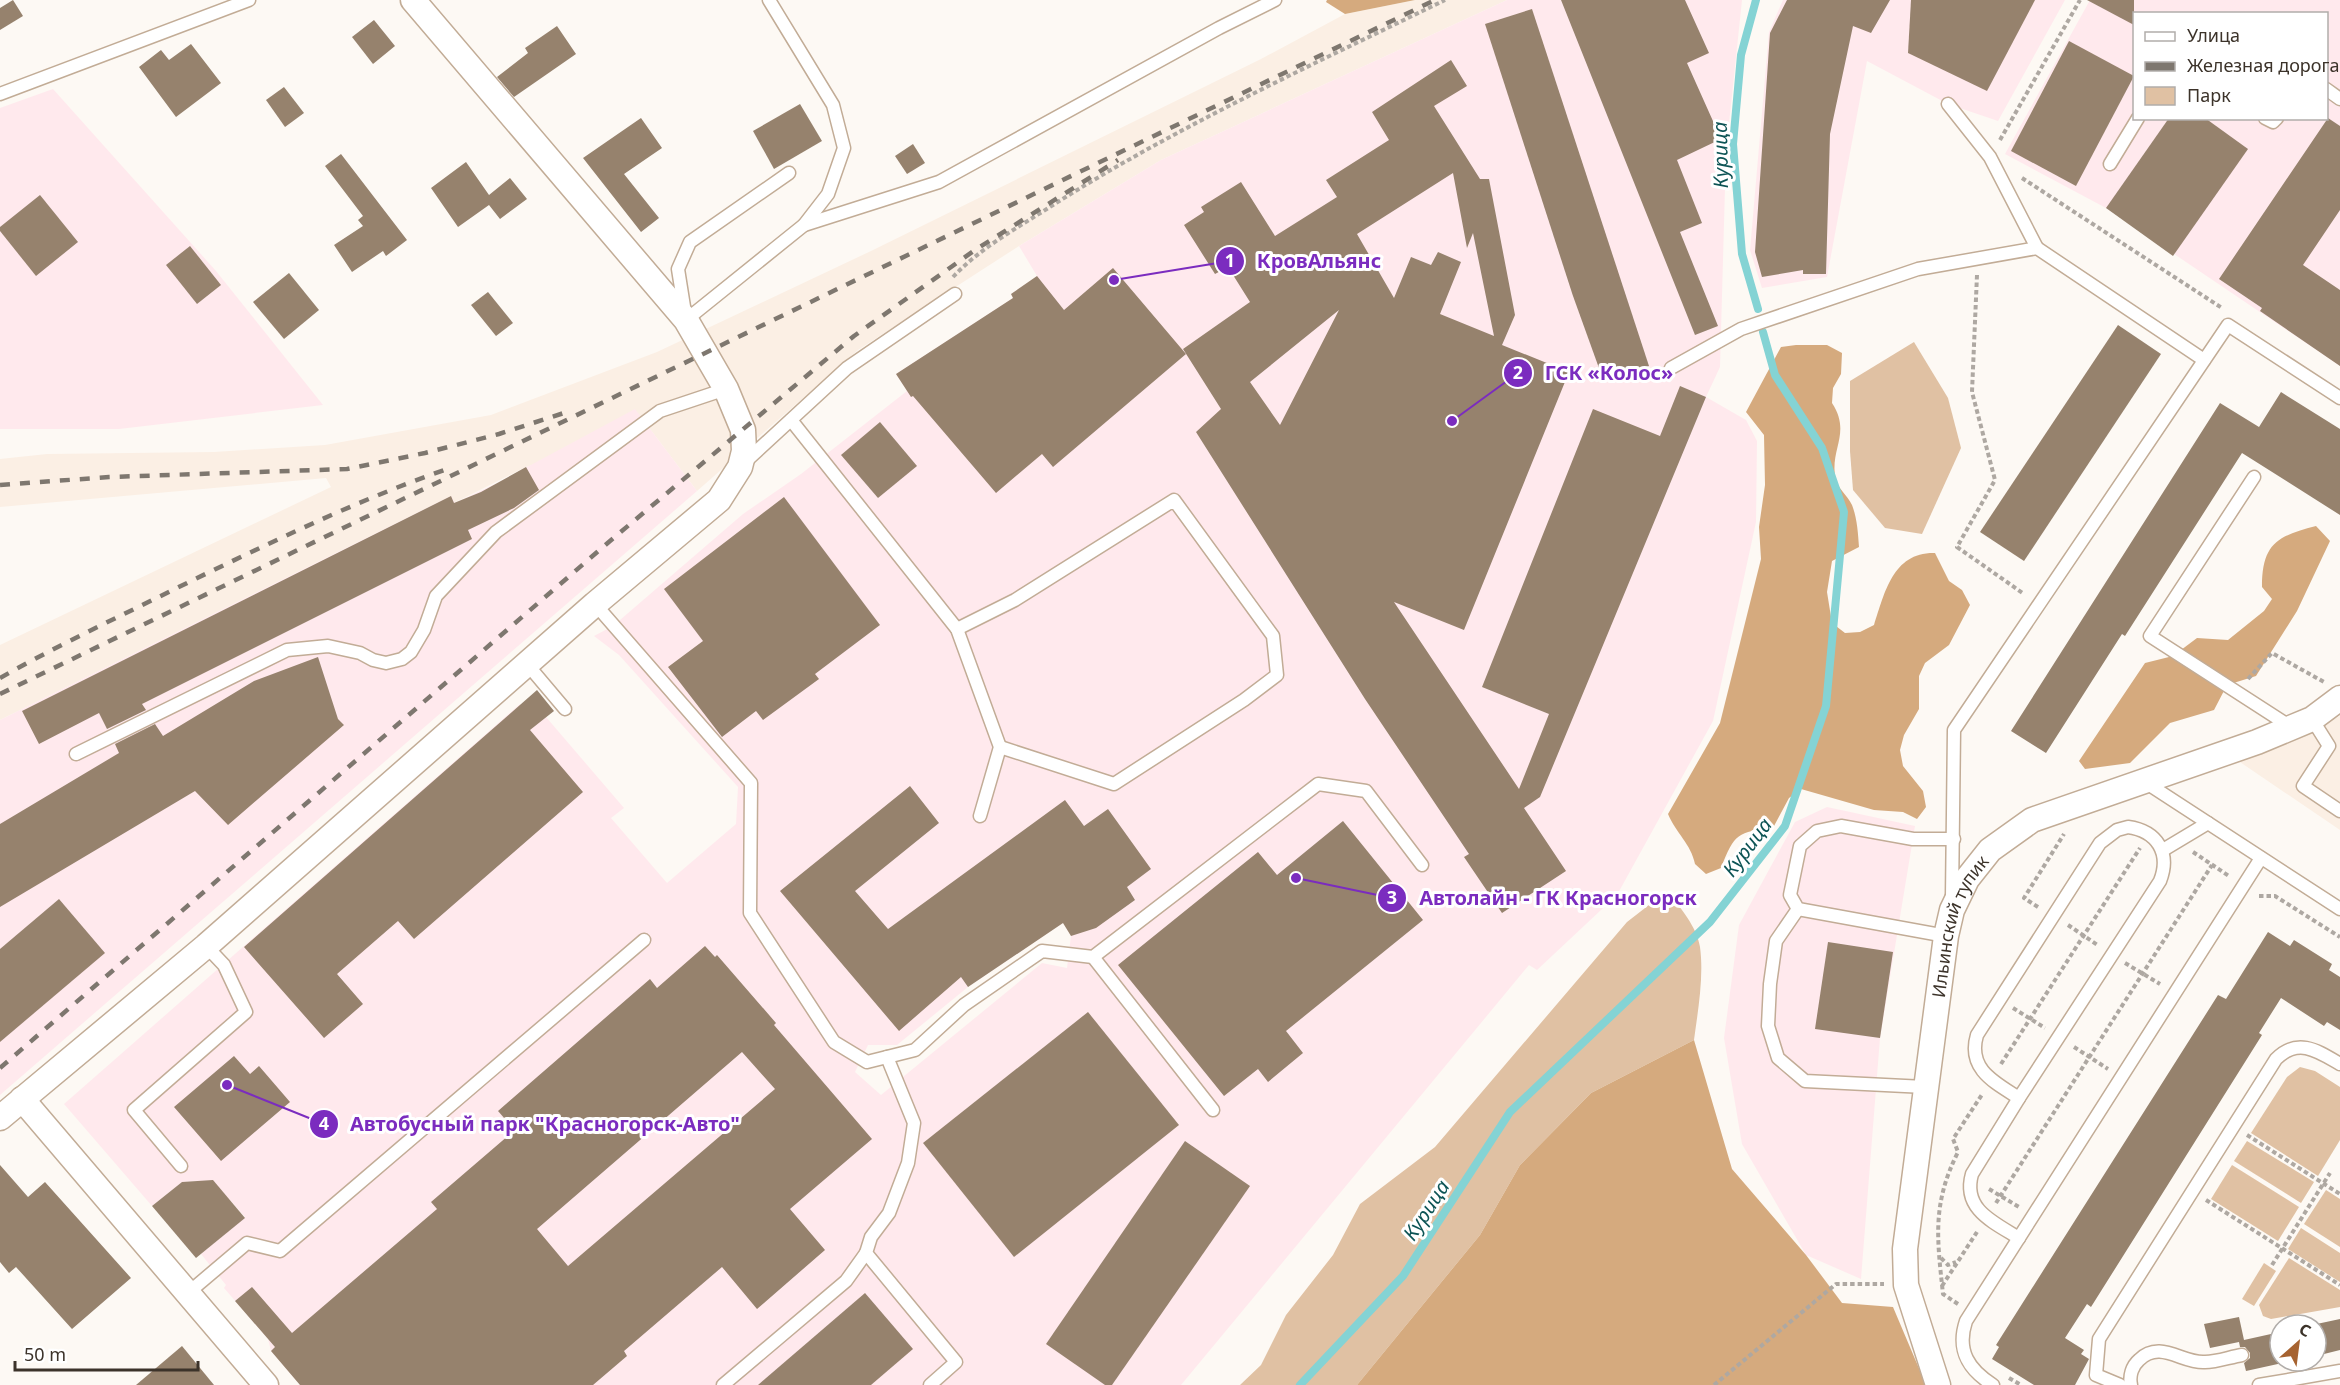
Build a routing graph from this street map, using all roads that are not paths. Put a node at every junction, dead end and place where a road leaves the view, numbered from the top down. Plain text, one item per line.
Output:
1 (249, 0) edge
2 (413, 0) edge
3 (769, 0) edge
4 (1275, 0) edge
5 (0, 94) edge
6 (1948, 104) dead end
7 (2137, 120) edge
8 (2110, 164) dead end
9 (789, 173) dead end
10 (804, 225) junction
11 (2037, 248) junction
12 (955, 294) road end
13 (686, 320) junction
14 (2205, 360) junction
15 (1671, 369) dead end
16 (726, 389) junction
17 (2340, 398) edge
18 (791, 420) junction
19 (740, 467) junction
20 (2254, 477) dead end
21 (595, 604) junction
22 (957, 629) junction
23 (527, 664) junction
24 (2335, 692) edge
25 (565, 709) dead end
26 (2302, 723) junction
27 (2335, 744) edge
28 (1000, 747) junction
29 (76, 754) dead end
30 (2144, 781) junction
31 (2340, 811) edge
32 (980, 816) dead end
33 (2208, 822) junction
34 (1953, 839) junction
35 (2163, 850) junction
36 (2261, 858) junction
37 (1422, 865) dead end
38 (1798, 909) junction
39 (2340, 909) edge
40 (1952, 910) junction
41 (1946, 936) junction
42 (644, 940) dead end
43 (206, 946) junction
44 (1093, 957) junction
45 (887, 1057) junction
46 (2340, 1064) edge
47 (1925, 1087) junction
48 (2019, 1098) junction
49 (22, 1099) junction
50 (1213, 1110) dead end
51 (0, 1118) edge
52 (181, 1166) dead end
53 (2019, 1238) junction
54 (866, 1253) junction
55 (188, 1293) junction
56 (2242, 1355) dead end
57 (2340, 1371) edge
58 (266, 1385) edge
59 (723, 1385) edge
60 (930, 1385) edge
61 (1938, 1385) edge
62 (1994, 1385) edge
63 (2120, 1385) edge
64 (2131, 1385) edge
65 (2259, 1385) edge

1 - 5 lane
2 - 13 street
3 - 10 lane
4 - 10 lane
6 - 11 lane
7 - 8 lane
9 - 13 lane
10 - 13 lane
11 - 14 lane
11 - 15 lane
12 - 18 lane
13 - 16 street
14 - 17 lane
14 - 34 lane
16 - 19 street
16 - 29 lane
18 - 19 lane
18 - 22 lane
19 - 21 street
20 - 26 lane
21 - 23 street
21 - 45 lane
22 - 28 lane
22 - 28 lane
23 - 25 lane
23 - 43 street
24 - 26 street, Ильинский тупик
26 - 27 lane
26 - 30 street, Ильинский тупик
27 - 31 lane
28 - 32 lane
30 - 33 lane
30 - 40 street, Ильинский тупик
33 - 35 lane
33 - 36 lane
34 - 38 lane
34 - 40 lane
35 - 48 lane
35 - 48 lane
36 - 39 lane
36 - 53 lane
37 - 44 lane
38 - 41 lane
38 - 47 lane
40 - 41 street, Ильинский тупик
41 - 47 street, Ильинский тупик
42 - 55 lane
43 - 49 street
43 - 52 lane
44 - 45 lane
44 - 50 lane
45 - 54 lane
46 - 63 lane
47 - 61 street, Ильинский тупик
48 - 53 lane
49 - 51 street
49 - 55 street
53 - 62 lane
54 - 59 lane
54 - 60 lane
55 - 58 street
56 - 64 lane
57 - 65 lane

